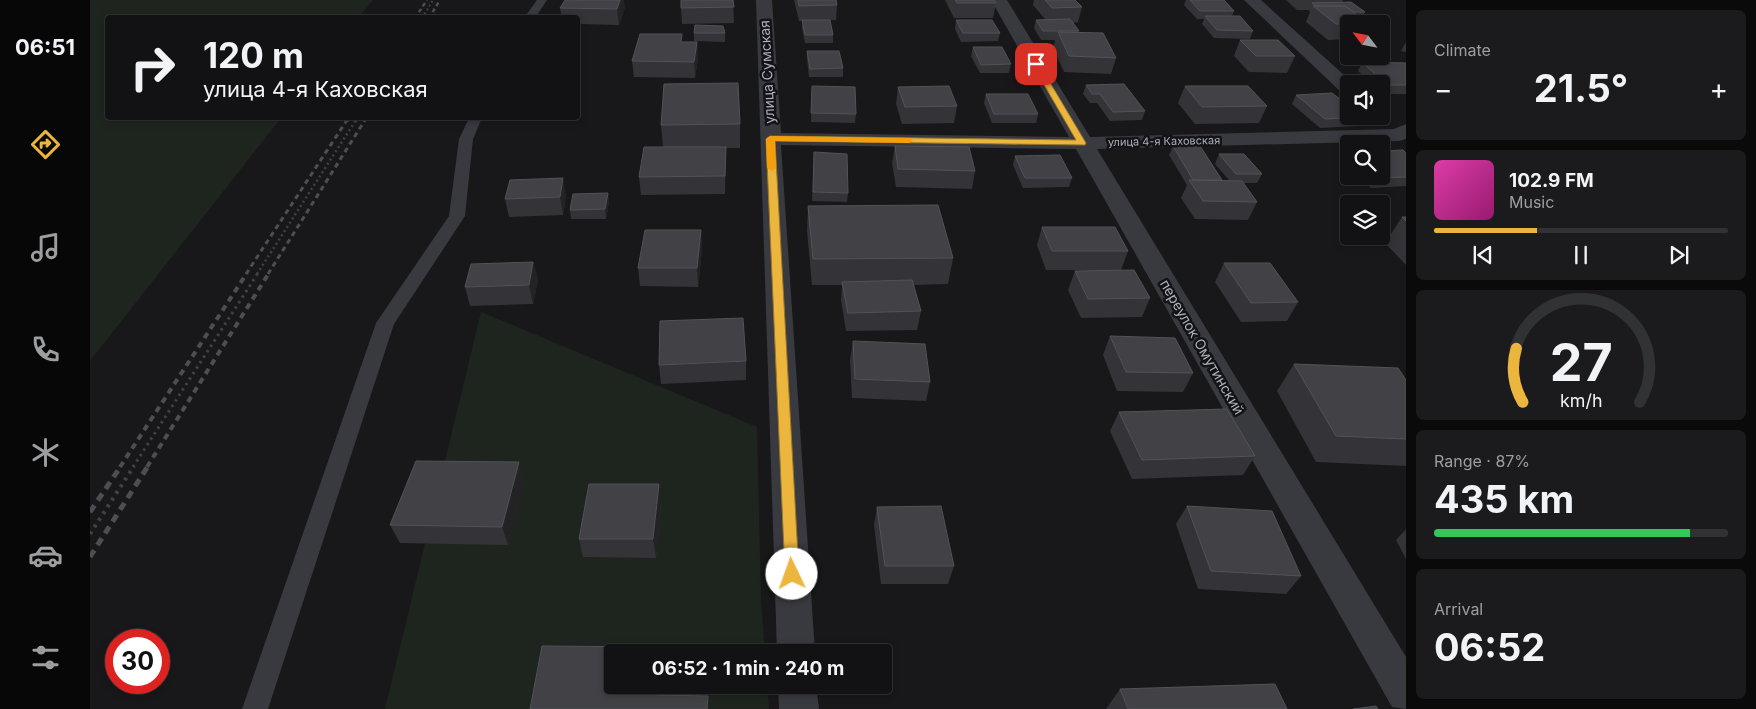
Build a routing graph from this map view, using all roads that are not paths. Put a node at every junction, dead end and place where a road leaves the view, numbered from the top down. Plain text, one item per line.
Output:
1 (542, 0) edge
2 (764, 0) edge
3 (999, 0) edge
4 (1252, 0) edge
5 (531, 15) edge
6 (1340, 81) edge
7 (474, 120) edge
8 (1390, 124) edge
9 (1404, 135) edge
10 (770, 139) junction
11 (1082, 143) junction
12 (796, 644) edge
13 (1406, 693) edge
14 (798, 694) edge
15 (255, 709) edge
16 (799, 709) edge

1 - 5 lane
2 - 10 street, улица Сумская
3 - 11 street, переулок Омутинский
4 - 6 street
7 - 15 lane
8 - 9 street
9 - 11 street, улица 4-я Каховская
10 - 11 street, улица 4-я Каховская
10 - 12 street, улица Сумская
11 - 13 street, переулок Омутинский
14 - 16 street

